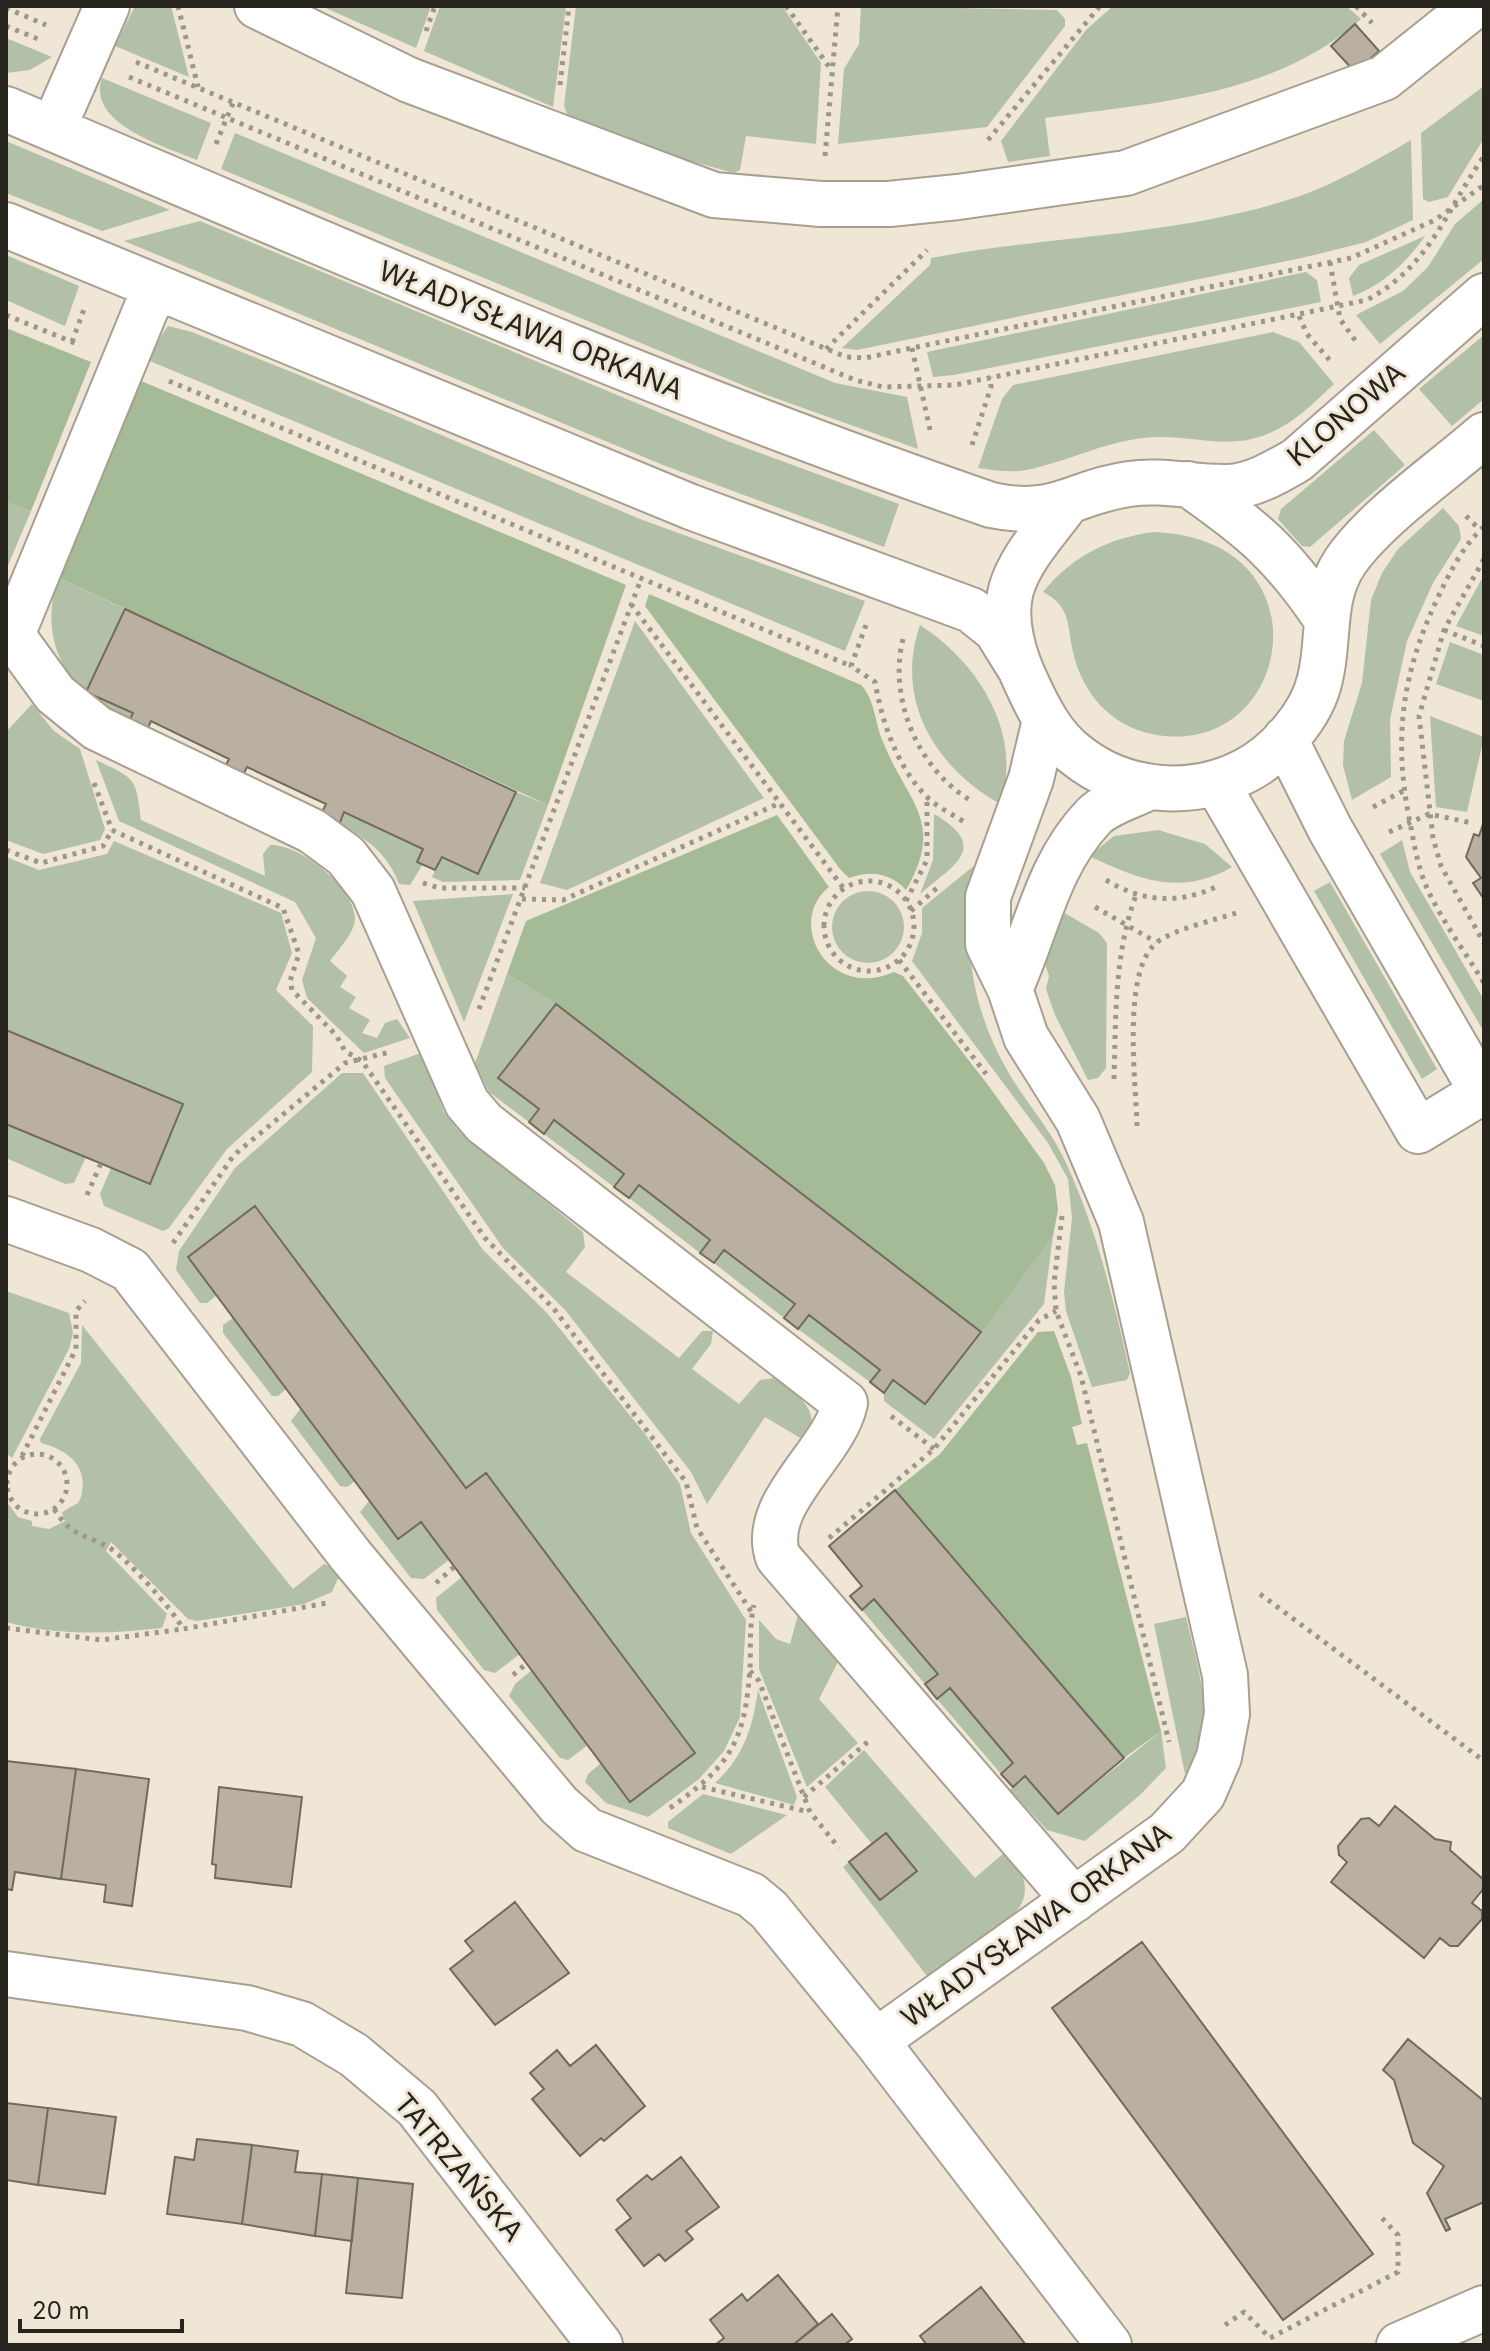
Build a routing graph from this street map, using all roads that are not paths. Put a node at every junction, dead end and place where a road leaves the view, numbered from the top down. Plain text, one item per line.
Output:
1 (107, 6) edge
2 (257, 6) edge
3 (1474, 6) edge
4 (6, 109) edge
5 (53, 129) junction
6 (6, 225) edge
7 (155, 287) junction
8 (1484, 296) edge
9 (1484, 435) edge
10 (1188, 484) junction
11 (1066, 504) junction
12 (1326, 619) junction
13 (1019, 667) junction
14 (1045, 720) junction
15 (1285, 739) junction
16 (1217, 784) junction
17 (1149, 787) junction
18 (1010, 989) junction
19 (6, 1219) edge
20 (1074, 1900) junction
21 (6, 1974) edge
22 (876, 2041) junction
23 (1484, 2308) edge
24 (600, 2345) edge
25 (1109, 2345) edge
26 (1399, 2345) edge

1 - 5 street
2 - 3 street
4 - 5 street, WŁADYSŁAWA ORKANA
5 - 11 street, WŁADYSŁAWA ORKANA
6 - 7 street
7 - 13 street
7 - 20 street
8 - 10 street, KLONOWA
9 - 12 street
10 - 11 street, WŁADYSŁAWA ORKANA
10 - 12 street
11 - 13 street
12 - 15 street
13 - 14 street
14 - 17 street
14 - 18 street, WŁADYSŁAWA ORKANA
15 - 16 street
15 - 16 street
16 - 17 street
17 - 18 street
18 - 20 street, WŁADYSŁAWA ORKANA
19 - 22 street
20 - 22 street, WŁADYSŁAWA ORKANA
21 - 24 street, TATRZAŃSKA
22 - 25 street, WŁADYSŁAWA ORKANA
23 - 26 street

